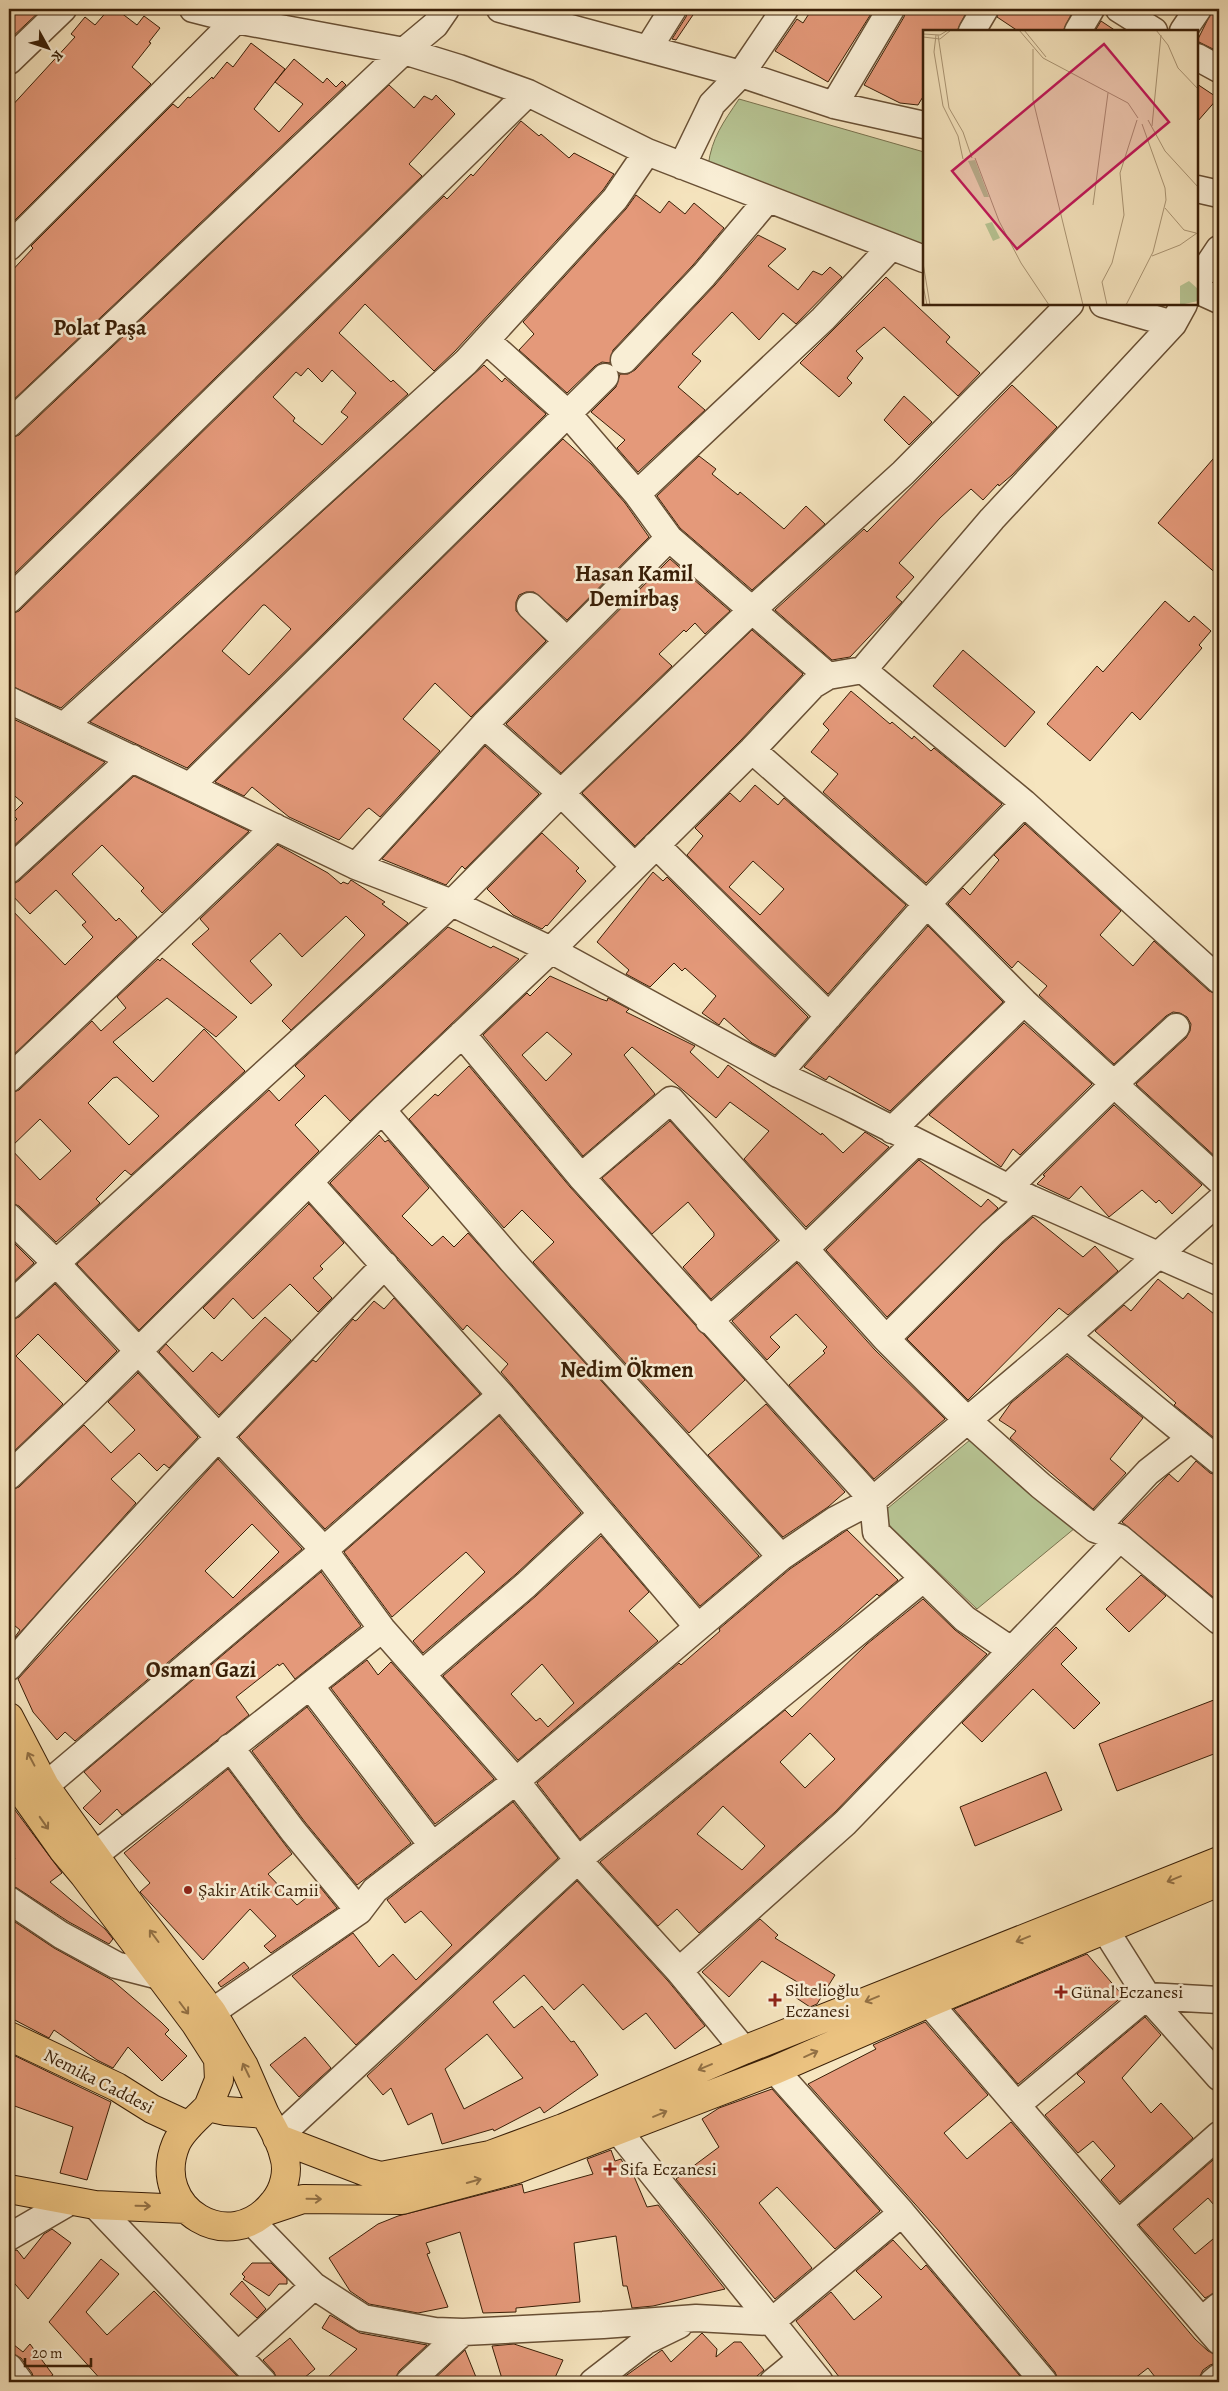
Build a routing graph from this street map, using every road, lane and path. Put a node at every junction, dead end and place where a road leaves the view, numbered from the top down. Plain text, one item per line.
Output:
1 (63, 9) edge
2 (193, 9) edge
3 (446, 9) edge
4 (500, 9) edge
5 (673, 9) edge
6 (784, 9) edge
7 (891, 9) edge
8 (985, 9) edge
9 (1091, 9) edge
10 (1118, 9) edge
11 (1198, 9) edge
12 (236, 20) junction
13 (973, 30) edge
14 (1079, 30) edge
15 (1152, 30) edge
16 (1184, 30) edge
17 (648, 49) junction
18 (404, 51) junction
19 (1198, 58) edge
20 (9, 61) edge
21 (1219, 70) edge
22 (741, 74) junction
23 (528, 93) junction
24 (834, 105) junction
25 (922, 121) edge
26 (647, 152) junction
27 (682, 166) junction
28 (1198, 189) edge
29 (1219, 194) edge
30 (768, 199) junction
31 (891, 246) junction
32 (9, 247) edge
33 (1219, 249) edge
34 (923, 259) edge
35 (1198, 280) edge
36 (1198, 290) edge
37 (1219, 300) edge
38 (1069, 305) edge
39 (1111, 305) edge
40 (1179, 314) edge
41 (486, 340) junction
42 (568, 414) junction
43 (9, 424) edge
44 (637, 494) junction
45 (669, 538) junction
46 (9, 600) edge
47 (530, 606) dead end
48 (752, 610) junction
49 (566, 640) junction
50 (863, 670) junction
51 (828, 676) junction
52 (9, 700) edge
53 (484, 725) junction
54 (65, 726) junction
55 (752, 750) junction
56 (132, 758) junction
57 (190, 786) junction
58 (561, 793) junction
59 (1024, 803) junction
60 (275, 827) junction
61 (656, 845) junction
62 (356, 866) junction
63 (634, 866) junction
64 (9, 870) edge
65 (452, 903) junction
66 (927, 904) junction
67 (551, 950) junction
68 (1219, 980) edge
69 (1024, 1002) junction
70 (829, 1016) junction
71 (1176, 1027) dead end
72 (462, 1034) junction
73 (778, 1074) junction
74 (9, 1080) edge
75 (1114, 1083) junction
76 (382, 1110) junction
77 (892, 1130) junction
78 (916, 1142) junction
79 (581, 1178) junction
80 (1219, 1180) edge
81 (310, 1183) junction
82 (1019, 1194) junction
83 (1219, 1201) edge
84 (9, 1217) edge
85 (801, 1246) junction
86 (1158, 1255) junction
87 (56, 1262) junction
88 (385, 1265) junction
89 (1219, 1282) edge
90 (9, 1306) edge
91 (710, 1321) junction
92 (1067, 1336) junction
93 (886, 1339) junction
94 (138, 1352) junction
95 (501, 1395) junction
96 (967, 1420) junction
97 (218, 1435) junction
98 (1190, 1438) junction
99 (1219, 1461) edge
100 (9, 1476) edge
101 (873, 1500) junction
102 (602, 1514) junction
103 (1095, 1529) junction
104 (1120, 1538) junction
105 (324, 1550) junction
106 (781, 1557) junction
107 (923, 1579) junction
108 (1219, 1621) edge
109 (697, 1626) junction
110 (382, 1629) junction
111 (1011, 1650) junction
112 (9, 1667) edge
113 (422, 1674) junction
114 (312, 1687) junction
115 (9, 1717) edge
116 (230, 1747) junction
117 (9, 1767) edge
118 (516, 1780) junction
119 (45, 1786) junction
120 (432, 1844) junction
121 (96, 1854) junction
122 (578, 1860) junction
123 (1219, 1861) edge
124 (1219, 1882) edge
125 (9, 1900) edge
126 (359, 1911) junction
127 (1106, 1931) junction
128 (679, 1971) junction
129 (159, 1976) junction
130 (1147, 1996) junction
131 (1219, 2000) edge
132 (929, 2002) junction
133 (212, 2012) junction
134 (9, 2036) edge
135 (744, 2050) junction
136 (775, 2070) junction
137 (1219, 2077) edge
138 (1018, 2104) junction
139 (208, 2107) junction
140 (189, 2126) junction
141 (271, 2126) junction
142 (619, 2132) junction
143 (1219, 2135) edge
144 (9, 2189) edge
145 (83, 2203) junction
146 (186, 2209) junction
147 (902, 2213) junction
148 (260, 2216) junction
149 (1118, 2223) junction
150 (9, 2237) edge
151 (314, 2286) junction
152 (1210, 2313) edge
153 (696, 2318) junction
154 (771, 2322) junction
155 (463, 2332) junction
156 (1219, 2341) edge
157 (238, 2355) junction
158 (800, 2360) junction
159 (9, 2367) edge
160 (1219, 2377) edge
161 (20, 2382) edge
162 (263, 2382) edge
163 (409, 2382) edge
164 (592, 2382) edge
165 (773, 2382) edge
166 (820, 2382) edge
167 (1044, 2382) edge
168 (1213, 2382) edge

1 - 20 street
2 - 12 street
3 - 18 street
4 - 17 street
5 - 17 street
6 - 22 street
7 - 24 street
8 - 13 street
9 - 14 street
10 - 15 street
11 - 16 street
12 - 18 street
12 - 32 street
17 - 22 street
18 - 23 street
18 - 43 street
19 - 21 street
22 - 24 street
22 - 27 street
23 - 26 street
23 - 46 street
24 - 25 street
26 - 27 street
26 - 41 street
27 - 30 street
28 - 29 street
30 - 31 street
30 - 42 street
31 - 34 street
31 - 44 street
33 - 35 street
36 - 37 street
38 - 48 street
39 - 40 street
40 - 50 street
41 - 42 street
41 - 54 street
42 - 44 street
42 - 57 street
44 - 45 street
45 - 48 street
45 - 49 street
47 - 49 street
48 - 51 street
48 - 58 street
49 - 53 street
50 - 51 street
50 - 59 street
51 - 55 street
52 - 54 street
53 - 58 street
53 - 62 street
54 - 56 street
55 - 61 street
55 - 66 street
56 - 57 street
56 - 64 street
57 - 60 street
58 - 63 street
58 - 65 street
59 - 66 street
59 - 68 street
60 - 62 street
60 - 74 street
61 - 63 street
61 - 70 street
62 - 65 street
63 - 67 street
65 - 67 street
65 - 87 street
66 - 69 street
66 - 70 street
67 - 72 street
67 - 73 street
69 - 75 street
69 - 77 street
70 - 73 street
71 - 75 street
72 - 76 street
72 - 79 street
73 - 77 street
75 - 80 street
75 - 82 street
76 - 81 street
76 - 106 street
77 - 78 street
78 - 82 street
78 - 85 street
79 - 85 street
79 - 91 street
81 - 88 street
81 - 94 street
82 - 86 street
82 - 93 street
83 - 86 street
84 - 87 street
85 - 91 street
85 - 93 street
86 - 89 street
86 - 92 street
87 - 90 street
87 - 94 street
88 - 95 street
88 - 97 street
91 - 101 street
92 - 96 street
92 - 98 street
93 - 96 street
94 - 97 street
94 - 100 street
95 - 102 street
95 - 105 street
96 - 101 street
96 - 103 street
97 - 105 street
97 - 112 street
98 - 99 street
98 - 103 street
101 - 106 street
101 - 107 street
102 - 109 street
102 - 113 street
103 - 104 street
104 - 108 street
104 - 111 street
105 - 110 street
105 - 119 street
106 - 109 street
107 - 111 street
107 - 122 street
109 - 118 street
110 - 113 street
110 - 114 street
111 - 128 street
113 - 118 street
114 - 116 street
114 - 120 street
119 -> 115 main road
116 - 121 street
116 - 126 street
117 -> 129 main road
118 - 120 street
118 - 122 street
119 - 121 main road
120 - 126 street
133 -> 121 main road
122 - 128 street
122 - 141 street
123 -> 135 main road
124 - 127 main road
125 - 129 street
126 - 133 street
127 - 130 street
127 - 132 main road
128 - 135 street
129 -> 139 main road
130 - 131 street
130 - 137 street
130 - 138 street
136 -> 132 main road
132 - 138 street
141 -> 133 main road
134 - 140 main road, Nemika Caddesi
135 -> 141 main road
142 -> 136 main road
136 - 147 street
138 - 149 street
139 - 140 main road
139 - 141 main road
140 - 146 main road
141 - 148 main road
148 -> 142 main road
142 - 154 street
143 - 149 street
144 - 145 main road
145 -> 146 main road
145 - 150 street
145 - 157 street
146 - 148 main road
147 - 154 street
147 - 167 street
148 - 151 street
149 - 152 street
151 - 155 street
151 - 157 street
152 - 156 street
153 - 154 street
153 - 155 street
153 - 164 street
154 - 158 street
155 - 163 street
157 - 162 street
158 - 165 street
158 - 166 street
159 - 161 street
160 - 168 street

